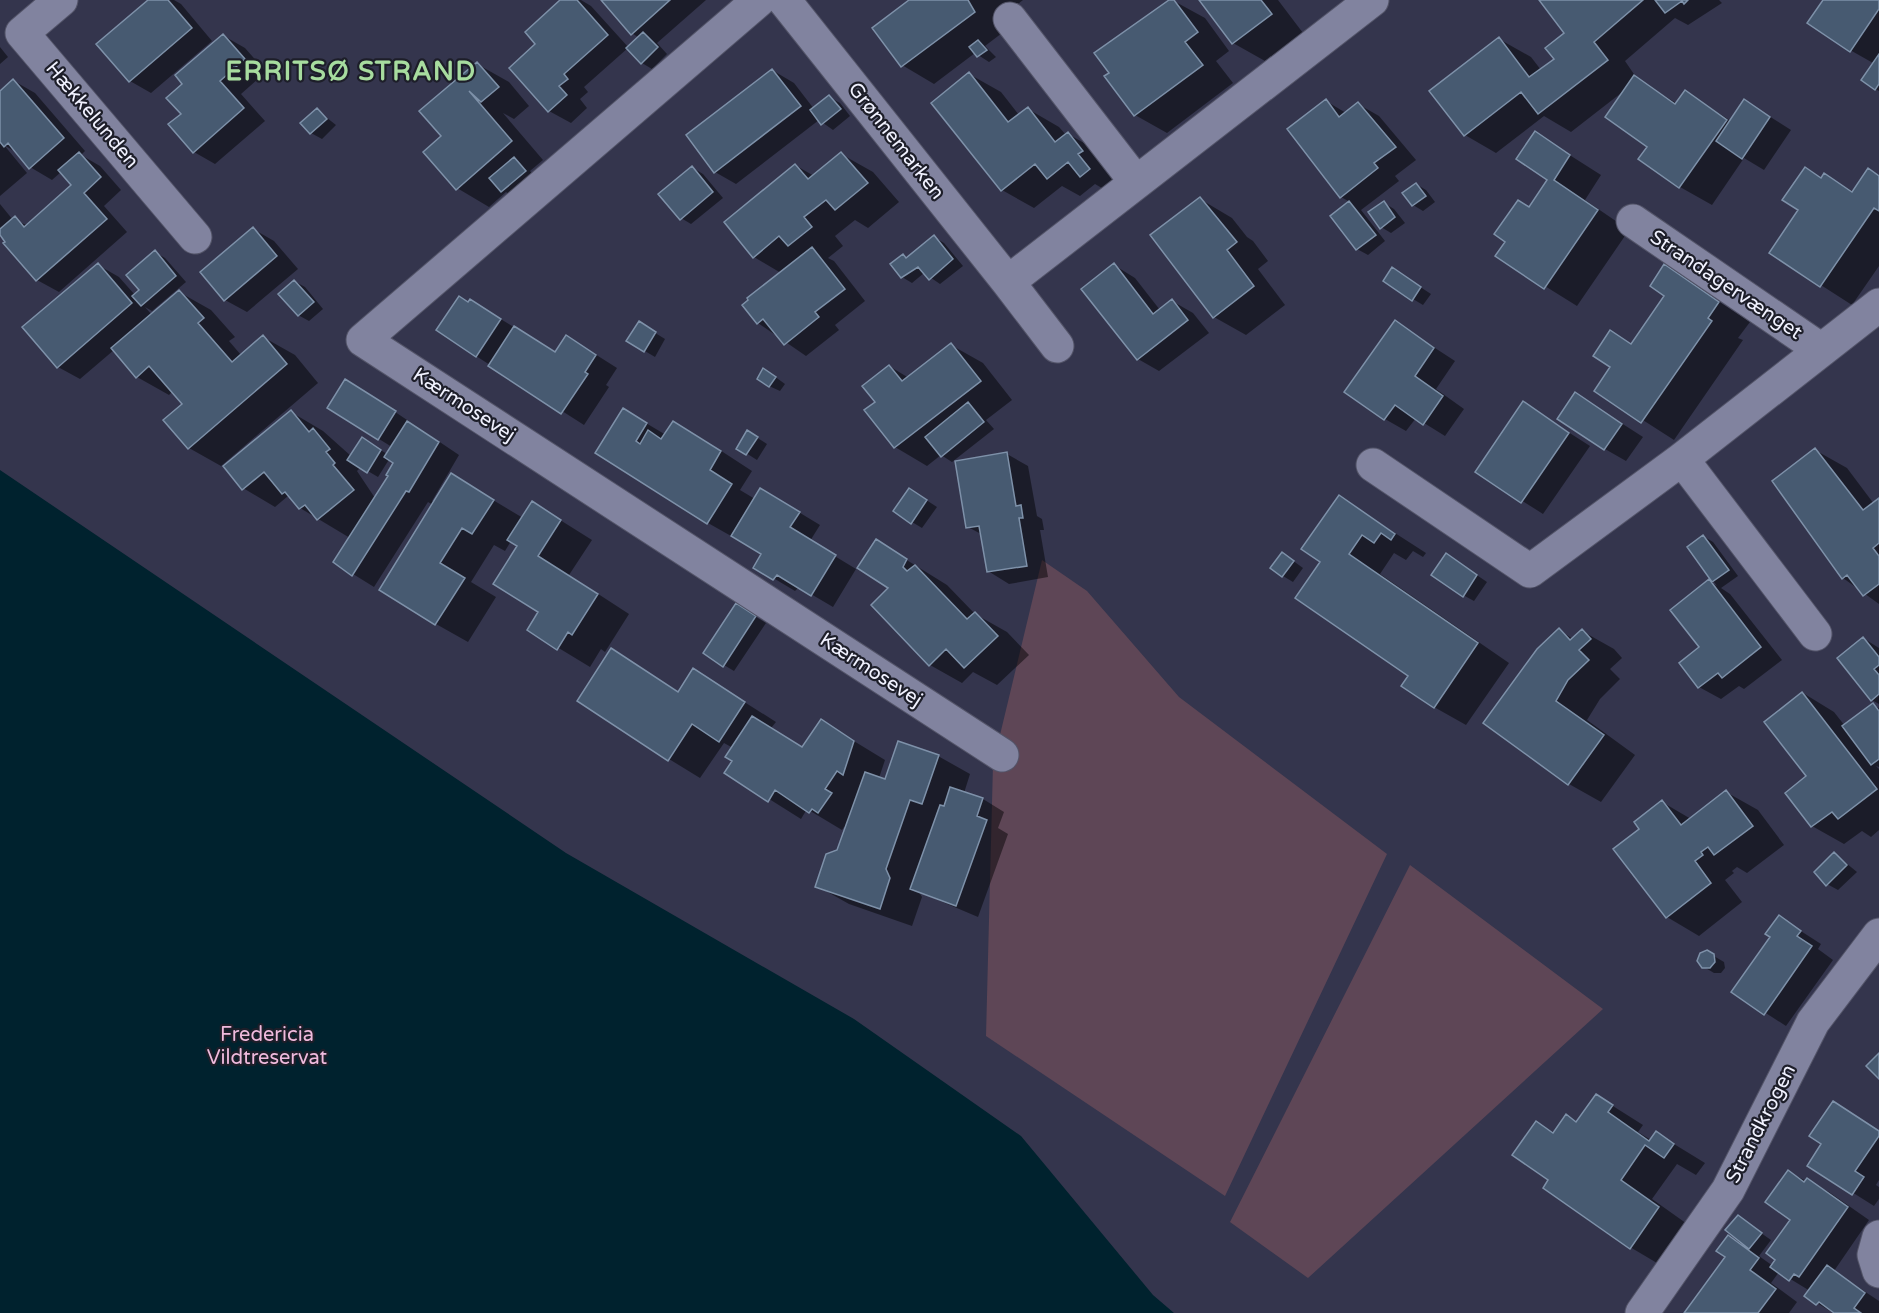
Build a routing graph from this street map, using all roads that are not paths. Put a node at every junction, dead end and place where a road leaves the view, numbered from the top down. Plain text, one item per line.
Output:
1 (61, 0) edge
2 (759, 0) edge
3 (784, 0) edge
4 (1360, 4) edge
5 (1010, 19) dead end
6 (1136, 182) junction
7 (1633, 221) dead end
8 (195, 237) dead end
9 (1008, 282) junction
10 (1879, 305) edge
11 (1057, 346) dead end
12 (1820, 349) junction
13 (1682, 459) junction
14 (1372, 465) dead end
15 (1815, 634) dead end
16 (1002, 754) dead end
17 (1879, 935) edge
18 (1879, 1238) edge
19 (1879, 1270) edge
20 (1642, 1313) edge

1 - 8 street, Hækkelunden
2 - 16 street, Kærmosevej
3 - 9 street, Grønnemarken
4 - 6 street
5 - 6 street
6 - 9 street
7 - 12 street, Strandagervænget
9 - 11 street, Grønnemarken
10 - 12 street, Strandagervænget
12 - 13 street, Strandagervænget
13 - 14 street, Strandagervænget
13 - 15 street
17 - 20 street, Strandkrogen
18 - 19 street

